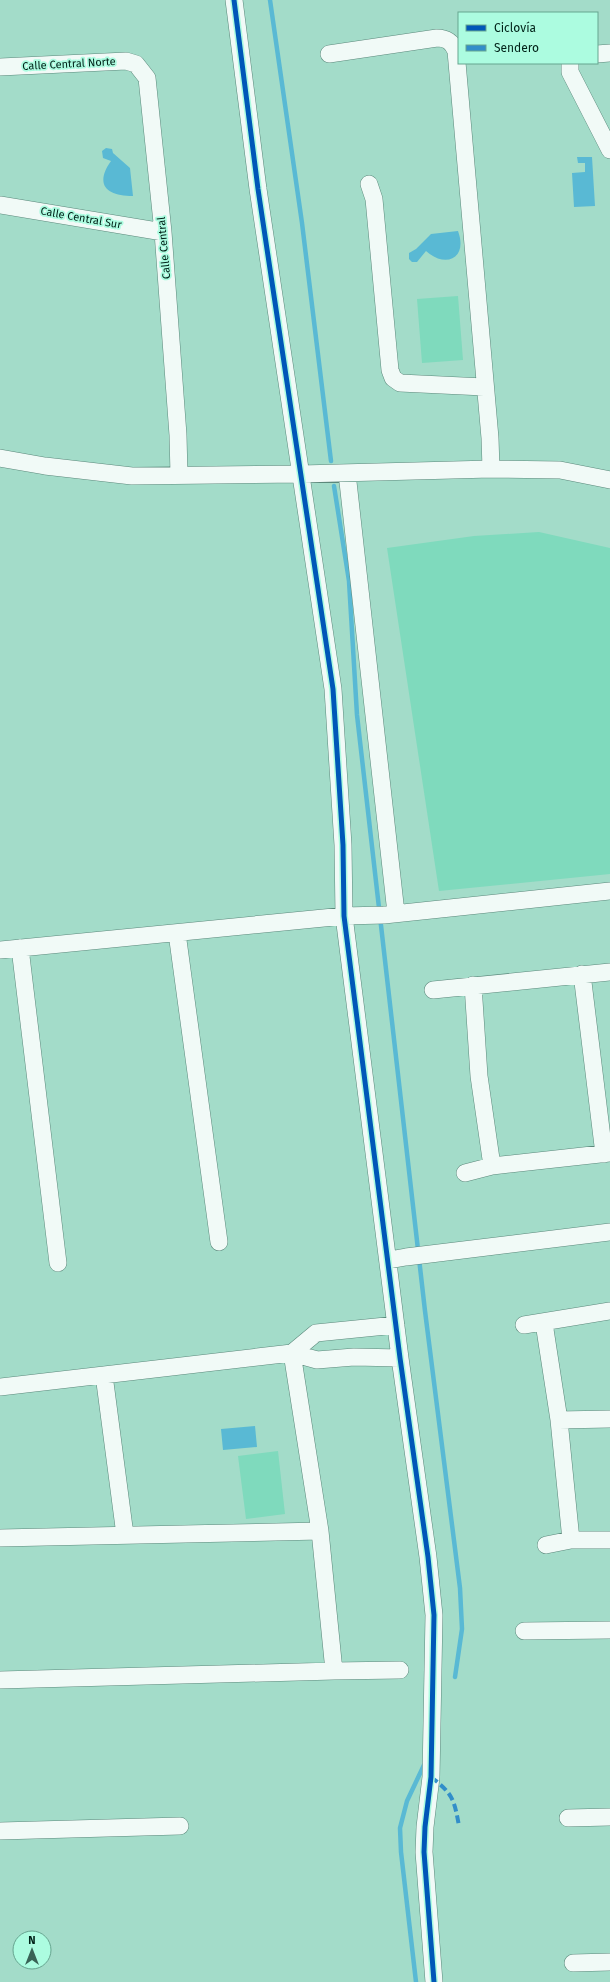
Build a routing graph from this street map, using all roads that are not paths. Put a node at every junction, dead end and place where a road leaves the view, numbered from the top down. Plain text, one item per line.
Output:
1 (234, 0) edge
2 (610, 53) edge
3 (329, 54) dead end
4 (598, 54) edge
5 (136, 64) joint
6 (570, 64) edge
7 (0, 67) edge
8 (610, 150) edge
9 (369, 184) dead end
10 (0, 204) edge
11 (163, 232) junction
12 (484, 387) junction
13 (0, 458) edge
14 (491, 469) junction
15 (347, 473) junction
16 (301, 474) junction
17 (179, 475) junction
18 (610, 480) edge
19 (610, 891) edge
20 (390, 914) junction
21 (344, 916) junction
22 (177, 933) junction
23 (20, 948) junction
24 (0, 950) edge
25 (610, 972) edge
26 (582, 974) junction
27 (473, 985) junction
28 (433, 990) dead end
29 (607, 1153) edge
30 (492, 1166) junction
31 (465, 1173) dead end
32 (610, 1232) edge
33 (219, 1242) dead end
34 (389, 1260) junction
35 (58, 1263) dead end
36 (610, 1311) edge
37 (544, 1323) junction
38 (396, 1325) junction
39 (524, 1325) dead end
40 (292, 1353) junction
41 (400, 1358) junction
42 (104, 1375) junction
43 (0, 1387) edge
44 (610, 1419) edge
45 (558, 1420) junction
46 (320, 1531) junction
47 (125, 1535) junction
48 (0, 1538) edge
49 (571, 1540) junction
50 (610, 1540) edge
51 (546, 1545) dead end
52 (610, 1630) edge
53 (524, 1631) dead end
54 (400, 1670) dead end
55 (334, 1671) junction
56 (0, 1680) edge
57 (610, 1817) edge
58 (568, 1818) dead end
59 (180, 1826) dead end
60 (0, 1831) edge
61 (610, 1962) edge
62 (573, 1963) dead end
63 (434, 1982) edge

1 - 16 street
2 - 4 street
3 - 12 street
5 - 7 street, Calle Central Norte
5 - 11 street, Calle Central
6 - 8 street
9 - 12 street
10 - 11 street, Calle Central Sur
11 - 17 street, Calle Central
12 - 14 street
13 - 17 street
14 - 15 street
14 - 18 street
15 - 16 street
15 - 20 street
16 - 17 street
16 - 21 street
19 - 20 street
20 - 21 street
21 - 22 street
21 - 34 street
22 - 23 street
22 - 33 street
23 - 24 street
23 - 35 street
25 - 26 street
26 - 27 street
26 - 29 street
27 - 28 street
27 - 30 street
29 - 30 street
30 - 31 street
32 - 34 street
34 - 38 street
36 - 37 street
37 - 39 street
37 - 45 street
38 - 40 street
38 - 41 street
40 - 41 street
40 - 42 street
40 - 46 street
41 - 63 street
42 - 43 street
42 - 47 street
44 - 45 street
45 - 49 street
46 - 47 street
46 - 55 street
47 - 48 street
49 - 50 street
49 - 51 street
52 - 53 street
54 - 55 street
55 - 56 street
57 - 58 street
59 - 60 street
61 - 62 street

